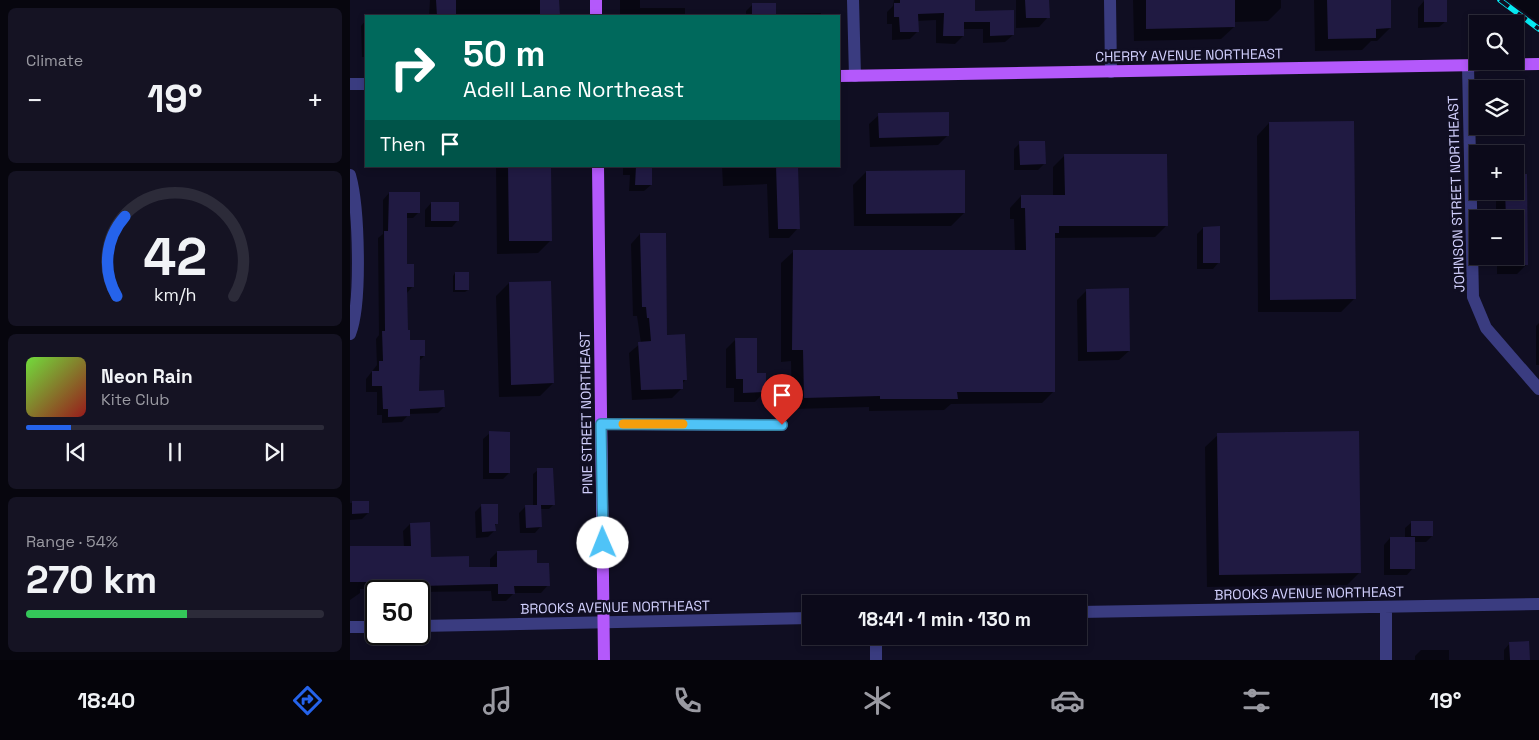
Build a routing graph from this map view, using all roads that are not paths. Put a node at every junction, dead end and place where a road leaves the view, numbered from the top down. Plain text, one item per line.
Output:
1 (596, 0) edge
2 (853, 0) edge
3 (1110, 0) edge
4 (596, 15) edge
5 (1539, 64) edge
6 (1468, 66) junction
7 (1111, 72) junction
8 (840, 76) edge
9 (855, 76) junction
10 (350, 84) edge
11 (365, 84) edge
12 (598, 167) edge
13 (350, 175) edge
14 (350, 334) edge
15 (1539, 389) edge
16 (601, 424) junction
17 (782, 425) dead end
18 (1539, 604) edge
19 (1386, 607) junction
20 (1087, 612) edge
21 (802, 618) edge
22 (604, 622) junction
23 (430, 626) edge
24 (365, 627) edge
25 (350, 628) edge
26 (876, 645) edge
27 (604, 660) edge
28 (876, 660) edge
29 (1386, 660) edge

1 - 4 main road
2 - 9 street
3 - 7 street
5 - 6 main road, CHERRY AVENUE NORTHEAST
6 - 7 main road, CHERRY AVENUE NORTHEAST
6 - 15 street, JOHNSON STREET NORTHEAST
7 - 9 main road, CHERRY AVENUE NORTHEAST
8 - 9 main road, CHERRY AVENUE NORTHEAST
10 - 11 street
12 - 16 main road, PINE STREET NORTHEAST
13 - 14 street
16 - 17 street
16 - 22 main road, PINE STREET NORTHEAST
18 - 19 street, BROOKS AVENUE NORTHEAST
19 - 20 street, BROOKS AVENUE NORTHEAST
19 - 29 street
21 - 22 street, BROOKS AVENUE NORTHEAST
22 - 23 street, BROOKS AVENUE NORTHEAST
22 - 27 main road, PINE STREET NORTHEAST
24 - 25 street
26 - 28 street

